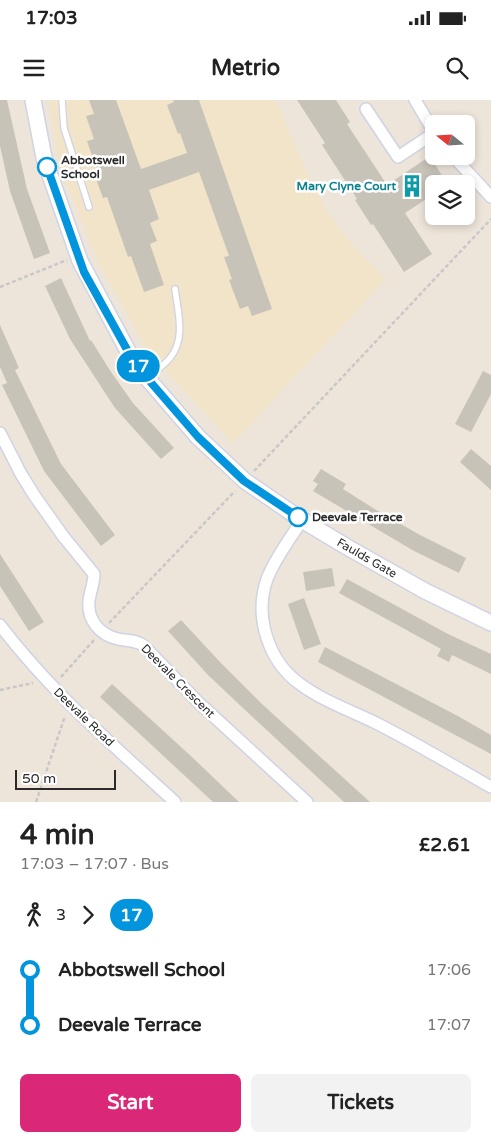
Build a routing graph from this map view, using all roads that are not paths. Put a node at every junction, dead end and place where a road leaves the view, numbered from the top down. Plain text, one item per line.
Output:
1 (33, 100) edge
2 (62, 100) edge
3 (415, 100) edge
4 (366, 109) dead end
5 (425, 117) edge
6 (425, 139) edge
7 (462, 165) edge
8 (489, 192) edge
9 (90, 207) dead end
10 (175, 289) dead end
11 (147, 378) junction
12 (0, 433) edge
13 (302, 520) junction
14 (491, 623) edge
15 (0, 625) edge
16 (491, 787) edge
17 (175, 802) edge
18 (307, 802) edge

1 - 11 street, Faulds Gate
2 - 9 lane
3 - 5 street
4 - 6 street
7 - 8 street
10 - 11 lane
11 - 13 street, Faulds Gate
12 - 18 street, Deevale Crescent
13 - 14 street, Faulds Gate
13 - 16 street
15 - 17 street, Deevale Road

